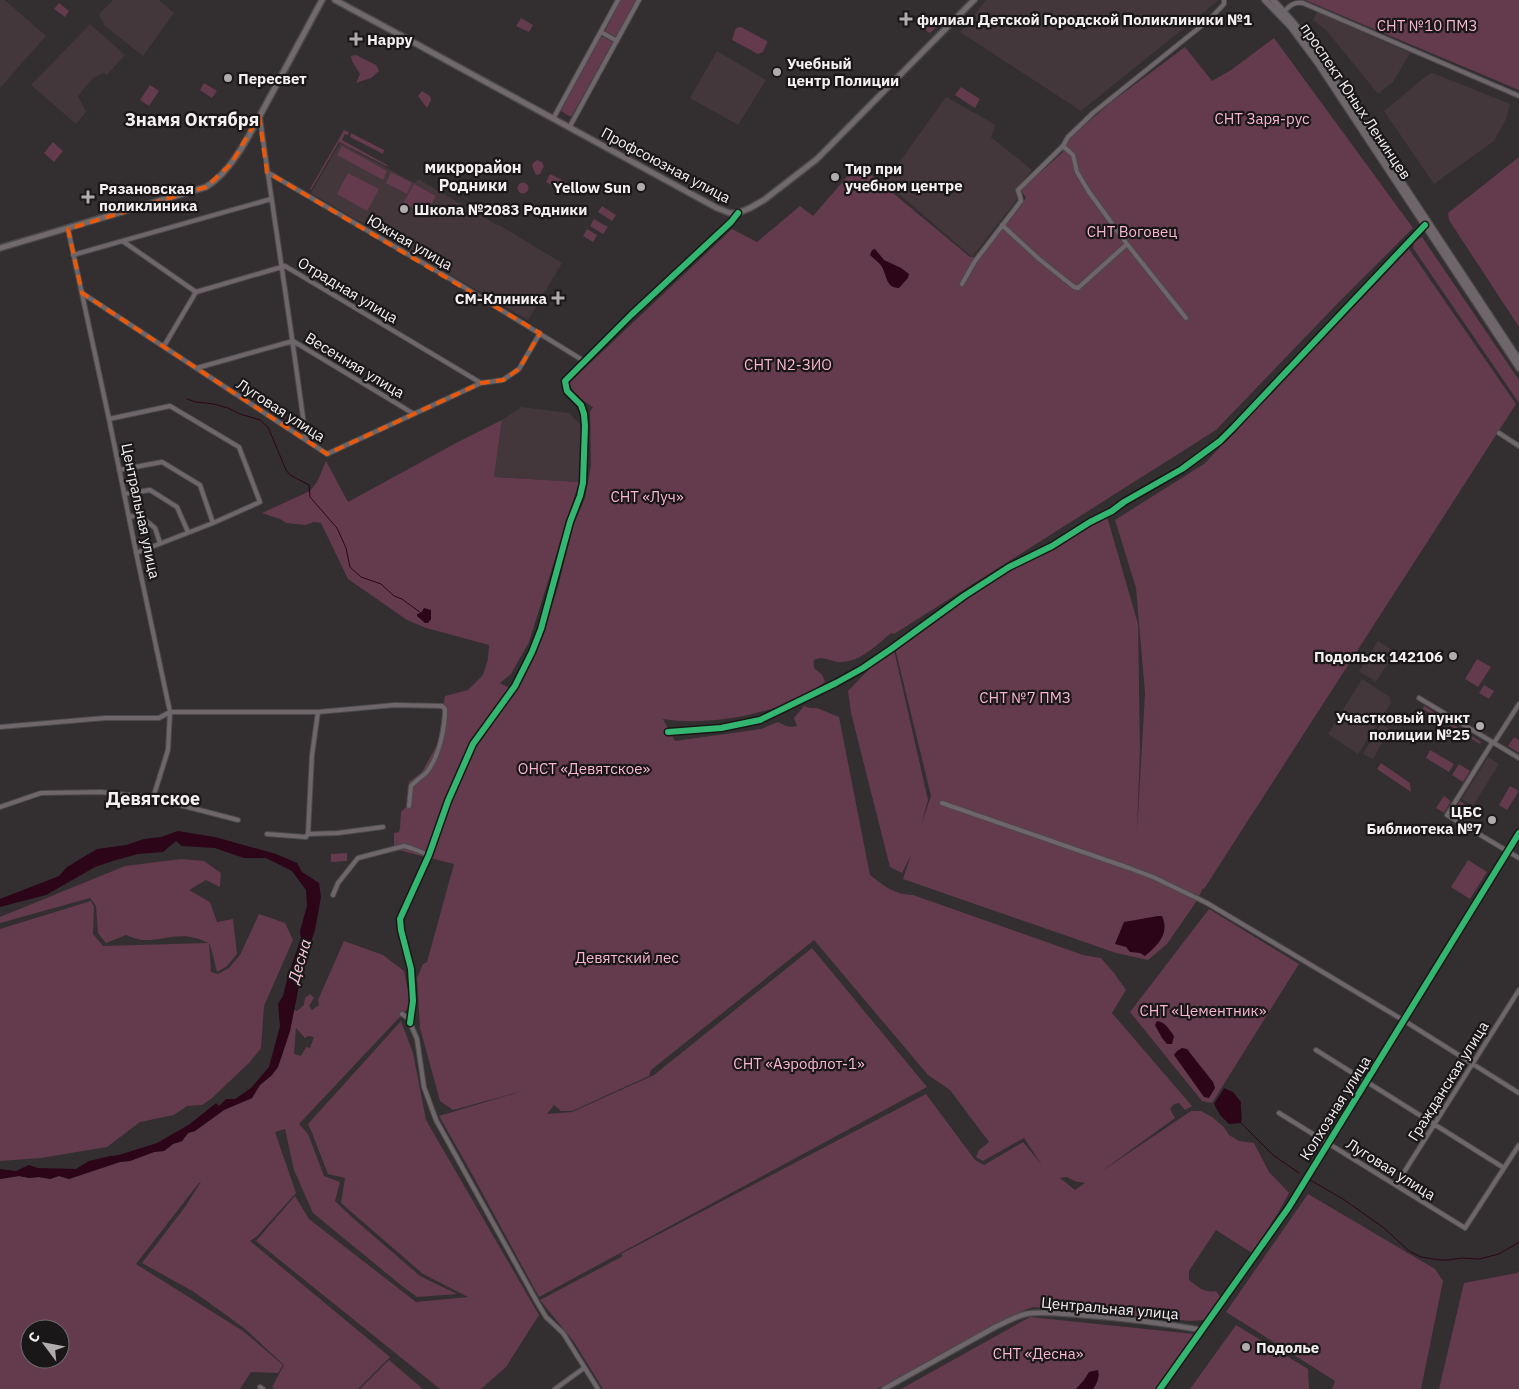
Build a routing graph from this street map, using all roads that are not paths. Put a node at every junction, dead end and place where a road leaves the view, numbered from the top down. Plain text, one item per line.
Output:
1 (322, 0) edge
2 (335, 0) edge
3 (618, 0) edge
4 (640, 0) edge
5 (974, 0) edge
6 (1224, 0) edge
7 (1265, 0) edge
8 (1273, 0) edge
9 (1284, 12) junction
10 (601, 32) junction
11 (617, 41) junction
12 (1519, 96) edge
13 (259, 116) junction
14 (553, 119) junction
15 (569, 128) junction
16 (1063, 146) junction
17 (267, 172) junction
18 (271, 199) junction
19 (738, 213) junction
20 (1424, 221) junction
21 (1002, 225) junction
22 (68, 229) junction
23 (124, 242) junction
24 (1126, 244) junction
25 (0, 248) edge
26 (73, 255) junction
27 (280, 267) junction
28 (962, 284) dead end
29 (196, 292) junction
30 (82, 293) junction
31 (1186, 318) dead end
32 (540, 333) junction
33 (294, 341) junction
34 (164, 346) junction
35 (1519, 360) edge
36 (584, 361) junction
37 (197, 368) junction
38 (1519, 368) edge
39 (480, 383) junction
40 (414, 414) junction
41 (109, 419) junction
42 (1499, 433) dead end
43 (306, 440) junction
44 (1519, 446) edge
45 (119, 470) junction
46 (124, 494) junction
47 (129, 517) junction
48 (214, 523) junction
49 (188, 532) junction
50 (160, 543) junction
51 (136, 553) junction
52 (1420, 698) dead end
53 (1519, 704) edge
54 (170, 712) junction
55 (318, 712) junction
56 (0, 728) edge
57 (668, 732) dead end
58 (1493, 743) junction
59 (1519, 758) edge
60 (153, 798) junction
61 (942, 803) dead end
62 (409, 806) dead end
63 (0, 807) edge
64 (238, 820) dead end
65 (383, 826) dead end
66 (1519, 833) edge
67 (267, 834) dead end
68 (308, 834) junction
69 (1507, 852) junction
70 (429, 855) junction
71 (1519, 858) edge
72 (333, 895) dead end
73 (1519, 990) edge
74 (402, 1014) dead end
75 (1403, 1020) junction
76 (410, 1023) junction
77 (1316, 1050) dead end
78 (1471, 1064) junction
79 (1366, 1082) junction
80 (1519, 1093) edge
81 (1279, 1113) dead end
82 (1434, 1124) junction
83 (1328, 1143) junction
84 (1519, 1145) edge
85 (1504, 1168) junction
86 (1396, 1185) junction
87 (1202, 1330) junction
88 (584, 1368) junction
89 (555, 1389) edge
90 (598, 1389) edge
91 (884, 1389) edge
92 (1160, 1389) edge

1 - 13 main road
2 - 14 main road, Профсоюзная улица
3 - 10 street
4 - 11 street
5 - 19 main road, Профсоюзная улица
6 - 16 street
7 - 20 main road, проспект Юных Ленинцев
8 - 9 main road, проспект Юных Ленинцев
9 - 12 street
9 - 20 main road, проспект Юных Ленинцев
10 - 11 street
10 - 14 street
11 - 15 street
13 - 17 street
13 - 22 main road
14 - 15 main road, Профсоюзная улица
15 - 19 main road, Профсоюзная улица
16 - 21 street
16 - 24 street
17 - 18 street
17 - 32 street, Южная улица
18 - 23 street
18 - 27 street
19 - 36 street
20 - 35 main road
20 - 38 main road
20 - 57 street
21 - 24 street
21 - 28 street
22 - 25 main road
22 - 26 street, Центральная улица
23 - 26 street
23 - 29 street
24 - 31 street
26 - 30 street, Центральная улица
27 - 29 street, Отрадная улица
27 - 33 street
27 - 39 street, Отрадная улица
29 - 34 street
30 - 34 street, Луговая улица
30 - 41 street, Центральная улица
32 - 36 street, Южная улица
32 - 39 street, Луговая улица
33 - 37 street, Весенняя улица
33 - 40 street, Весенняя улица
33 - 43 street
34 - 37 street, Луговая улица
36 - 70 street
37 - 43 street, Луговая улица
39 - 40 street, Луговая улица
40 - 43 street, Луговая улица
41 - 45 street, Центральная улица
41 - 48 street
42 - 44 street
45 - 46 street, Центральная улица
45 - 48 street
46 - 47 street, Центральная улица
46 - 49 street
47 - 50 street
47 - 51 street, Центральная улица
48 - 49 street
49 - 50 street
50 - 51 street
51 - 54 street, Центральная улица
52 - 58 street
53 - 58 street
54 - 55 street
54 - 56 street
54 - 60 street, Центральная улица
55 - 62 street
55 - 68 street
58 - 59 street
58 - 69 street
60 - 63 street
60 - 64 street
61 - 75 street
65 - 68 street
66 - 69 street, Колхозная улица
67 - 68 street
69 - 71 street
69 - 75 street, Колхозная улица
70 - 72 street
70 - 76 street
73 - 78 street, Гражданская улица
74 - 76 street
75 - 78 street
75 - 79 street, Колхозная улица
76 - 88 street
77 - 79 street
78 - 80 street
78 - 82 street, Гражданская улица
79 - 82 street
79 - 83 street, Колхозная улица
81 - 83 street, Луговая улица
82 - 85 street
82 - 86 street, Гражданская улица
83 - 86 street, Луговая улица
83 - 87 street, Колхозная улица
84 - 85 street
85 - 86 street, Луговая улица
87 - 91 street, Центральная улица
87 - 92 street, Колхозная улица
88 - 89 street
88 - 90 street

